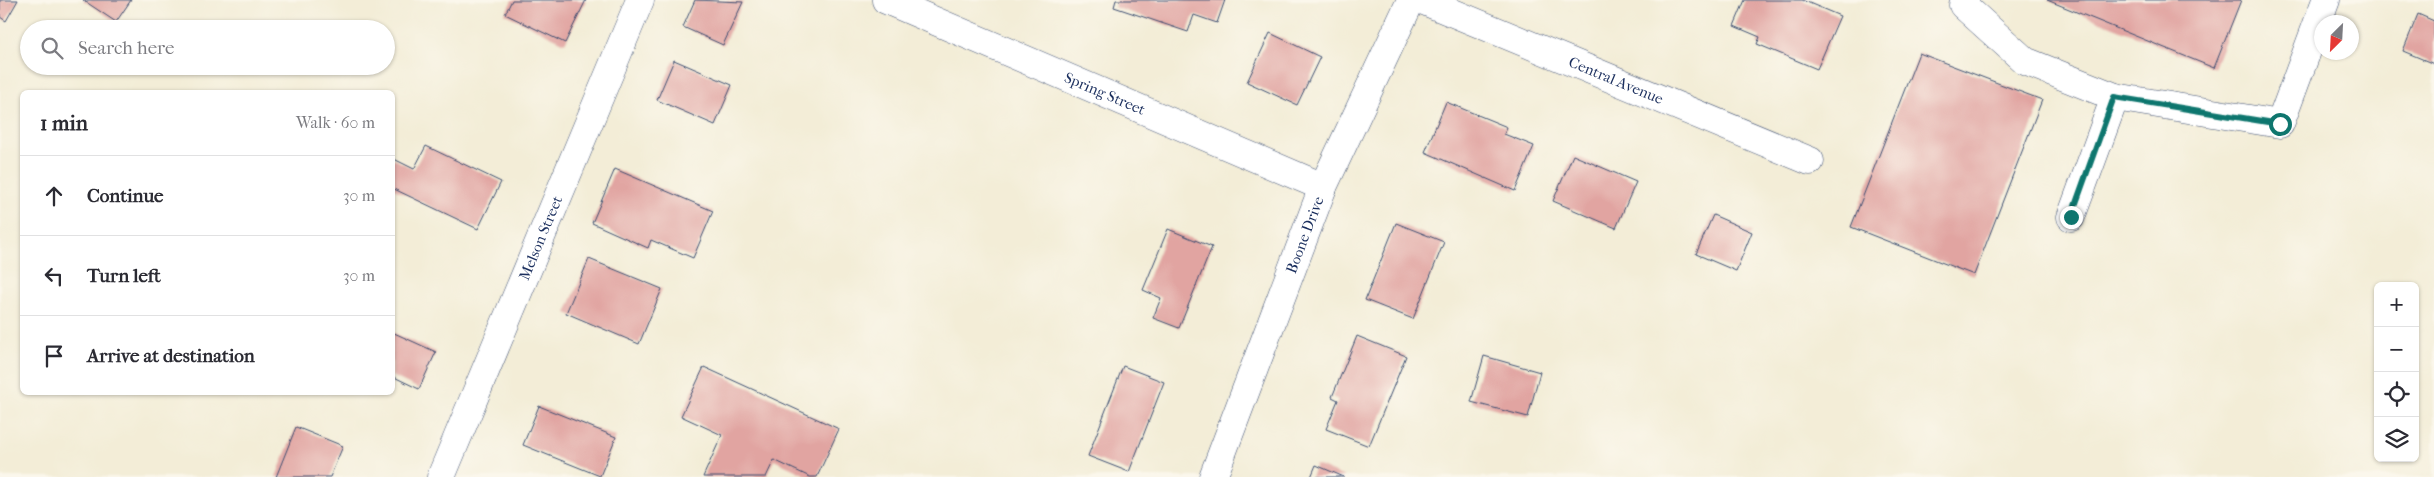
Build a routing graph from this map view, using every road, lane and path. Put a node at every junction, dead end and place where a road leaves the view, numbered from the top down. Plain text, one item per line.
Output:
1 (640, 0) edge
2 (886, 0) edge
3 (1411, 0) edge
4 (1422, 0) edge
5 (1965, 0) edge
6 (2326, 0) edge
7 (2114, 97) junction
8 (1810, 161) dead end
9 (1323, 187) junction
10 (2071, 217) dead end
11 (441, 477) edge
12 (1213, 477) edge

1 - 11 street, Melson Street
2 - 9 street, Spring Street
3 - 9 street, Boone Drive
4 - 8 street, Central Avenue
5 - 7 street
6 - 7 street
7 - 10 street
9 - 12 street, Boone Drive

